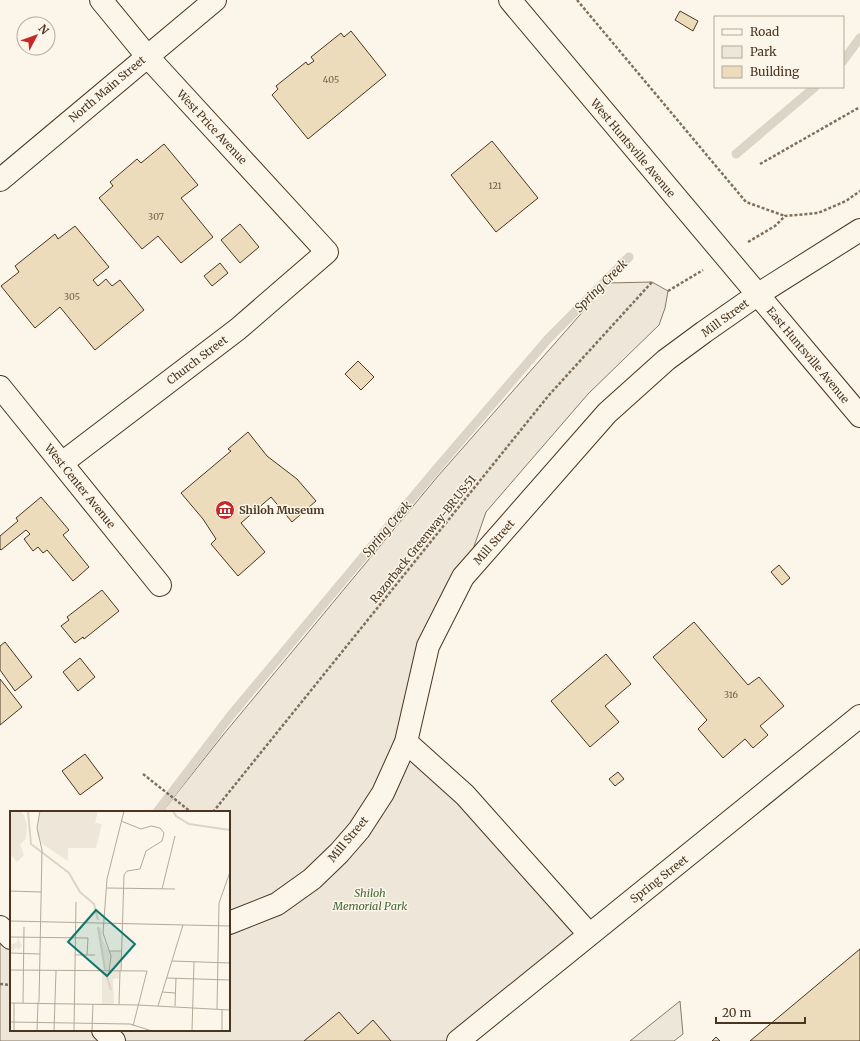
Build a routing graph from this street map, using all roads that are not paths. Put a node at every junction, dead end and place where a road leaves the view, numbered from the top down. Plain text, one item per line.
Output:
1 (101, 0) edge
2 (215, 0) edge
3 (510, 0) edge
4 (147, 56) junction
5 (0, 180) edge
6 (860, 230) edge
7 (327, 252) joint
8 (757, 295) junction
9 (0, 387) edge
10 (860, 416) edge
11 (62, 463) junction
12 (160, 585) dead end
13 (860, 716) edge
14 (406, 742) junction
15 (230, 923) edge
16 (0, 927) edge
17 (590, 934) junction
18 (10, 937) edge
19 (104, 1031) edge
20 (114, 1041) edge
21 (458, 1041) edge

1 - 4 street, West Price Avenue
2 - 4 street, North Main Street
3 - 8 street, West Huntsville Avenue
4 - 5 street, North Main Street
4 - 7 street, West Price Avenue
6 - 8 street, Mill Street
7 - 11 street, Church Street
8 - 10 street, East Huntsville Avenue
8 - 14 street, Mill Street
9 - 11 street, West Center Avenue
11 - 12 street, West Center Avenue
13 - 17 street, Spring Street
14 - 15 street, Mill Street
14 - 17 street
16 - 18 street
17 - 21 street, Spring Street
19 - 20 street

